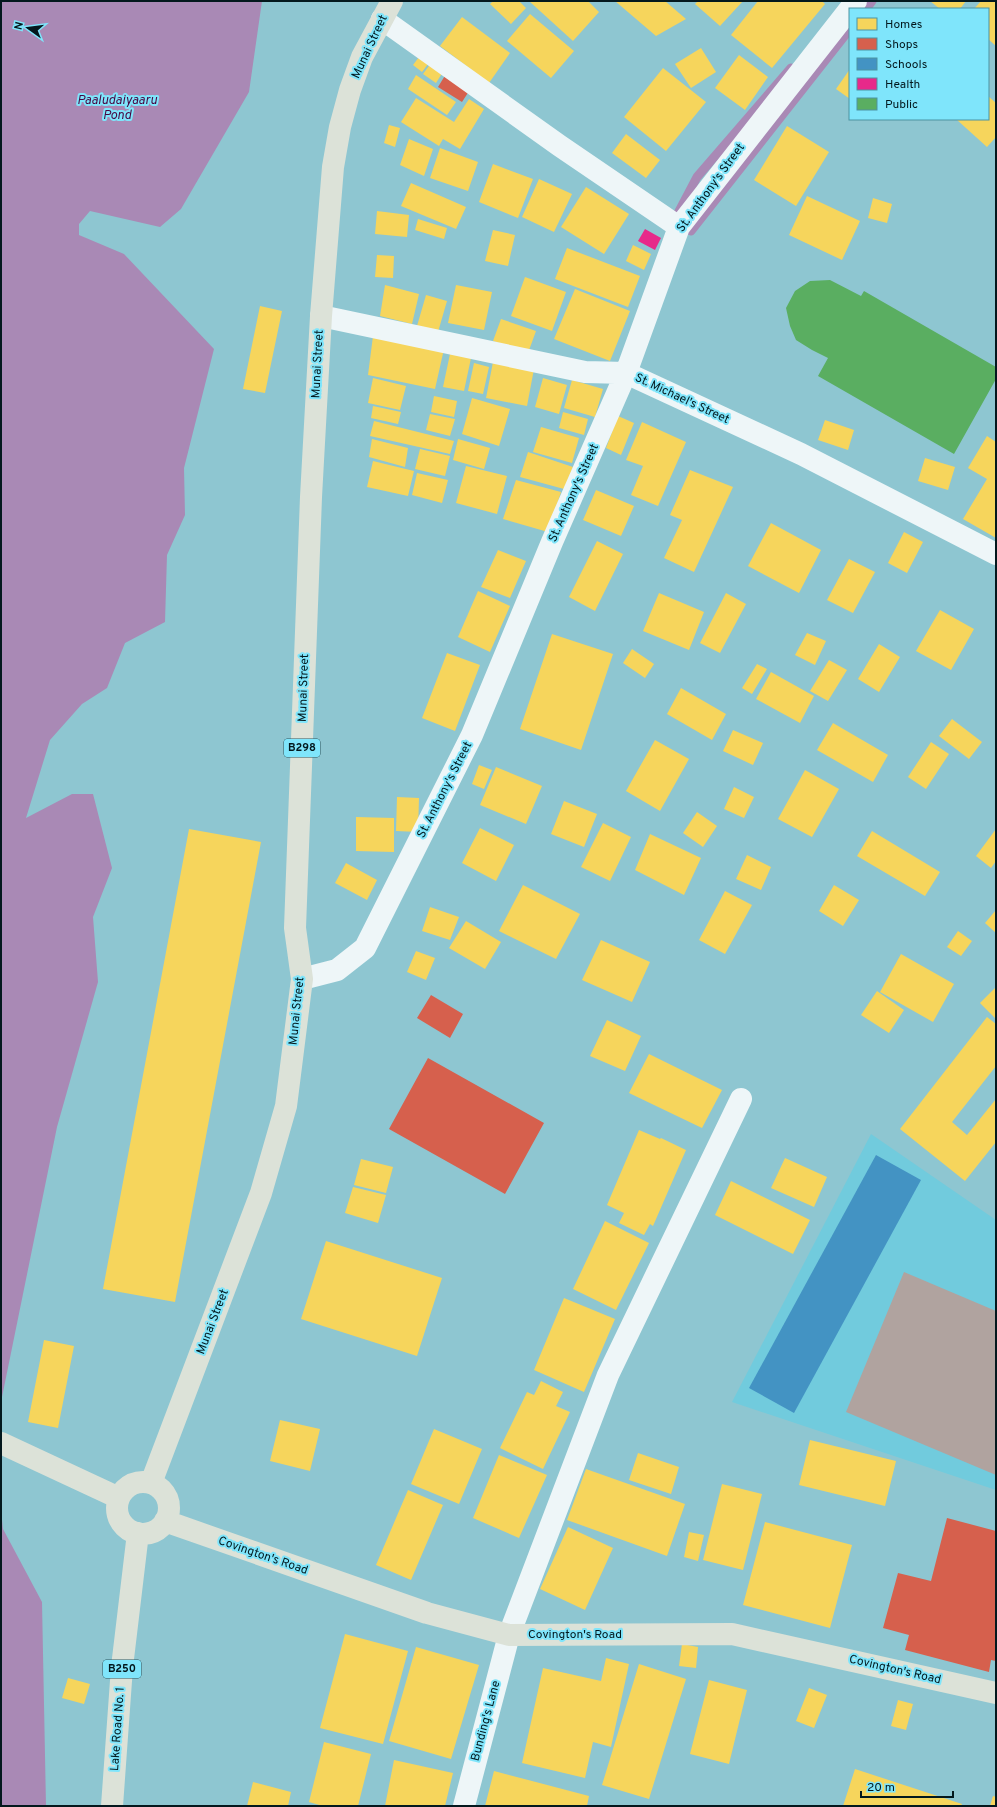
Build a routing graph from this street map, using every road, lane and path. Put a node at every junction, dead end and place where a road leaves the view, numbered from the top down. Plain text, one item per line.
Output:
1 (846, 4) edge
2 (387, 10) edge
3 (679, 227) junction
4 (321, 316) junction
5 (626, 373) junction
6 (996, 554) edge
7 (302, 979) junction
8 (741, 1099) dead end
9 (1, 1443) edge
10 (152, 1483) junction
11 (119, 1498) junction
12 (166, 1521) junction
13 (138, 1533) junction
14 (509, 1635) junction
15 (996, 1693) edge
16 (112, 1806) edge
17 (464, 1806) edge

1 - 3 street, St. Anthony's Street
2 - 3 street
2 - 4 main road, Munai Street / B298
3 - 5 street, St. Anthony's Street
4 - 5 street, St. Michael's Street
4 - 7 main road, Munai Street / B298
5 - 6 street, St. Michael's Street
5 - 7 street, St. Anthony's Street
7 - 10 main road, Munai Street / B298
8 - 14 street, Bunding's Lane
9 - 11 main road
10 - 11 main road
10 - 12 main road
11 - 13 main road
12 - 13 main road
12 - 14 main road, Covington's Road
13 - 16 main road, Lake Road No. 1 / B250
14 - 15 main road, Covington's Road
14 - 17 street, Bunding's Lane

